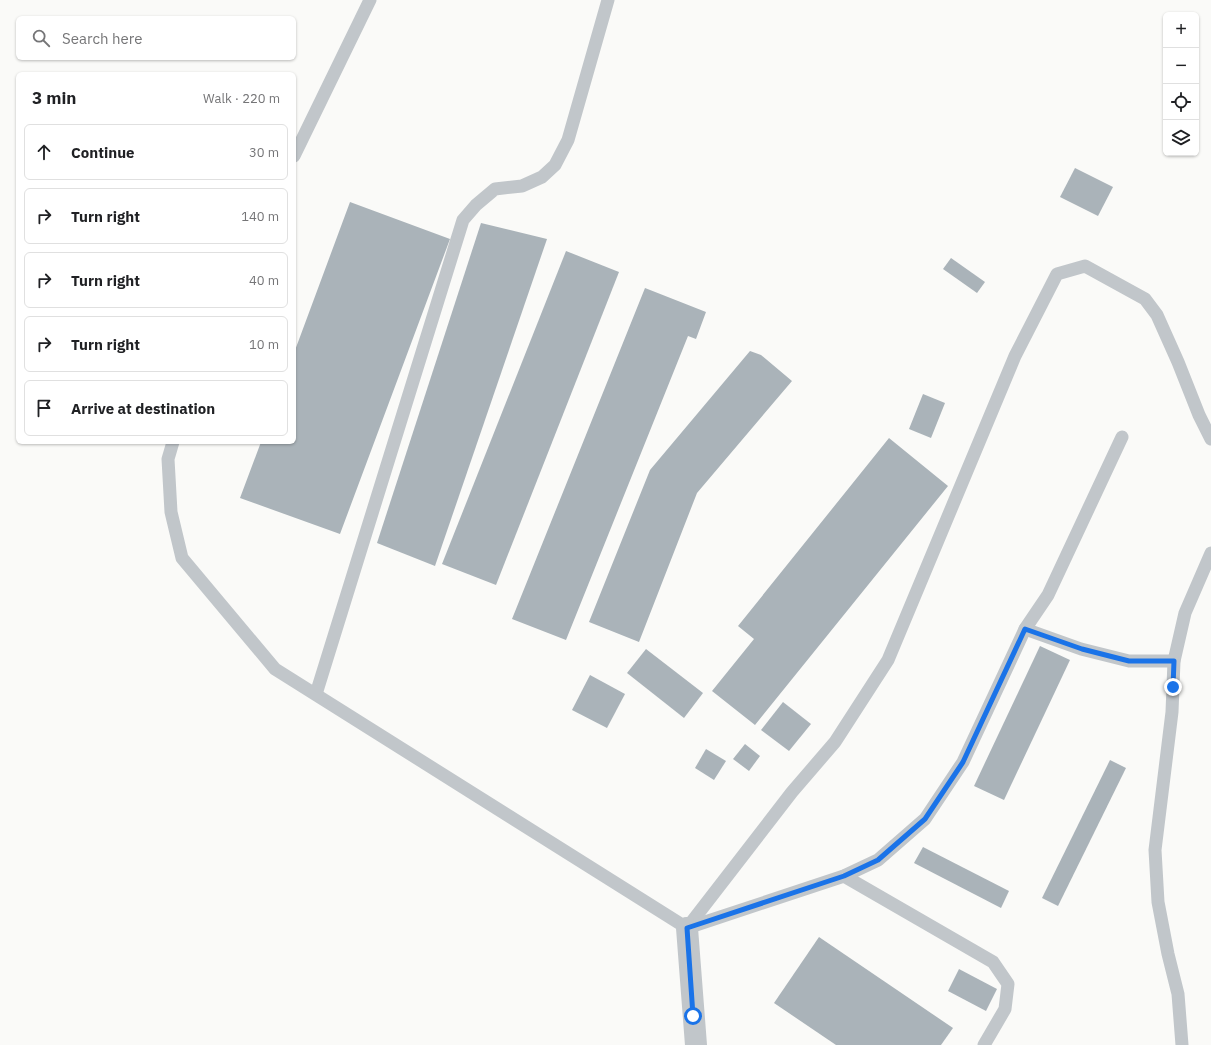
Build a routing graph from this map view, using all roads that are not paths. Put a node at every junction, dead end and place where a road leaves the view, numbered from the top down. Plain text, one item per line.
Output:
1 (370, 0) edge
2 (608, 0) edge
3 (296, 152) edge
4 (1122, 437) dead end
5 (1211, 439) edge
6 (172, 444) edge
7 (1211, 553) edge
8 (1025, 629) junction
9 (1174, 661) junction
10 (316, 694) junction
11 (844, 876) junction
12 (687, 928) junction
13 (696, 1045) edge
14 (984, 1045) edge
15 (1182, 1045) edge

1 - 3 lane
2 - 10 lane
4 - 8 lane
5 - 12 lane
6 - 10 lane
7 - 9 lane
8 - 9 lane
8 - 11 lane
9 - 15 lane
10 - 12 lane
11 - 12 lane
11 - 14 lane
12 - 13 street

